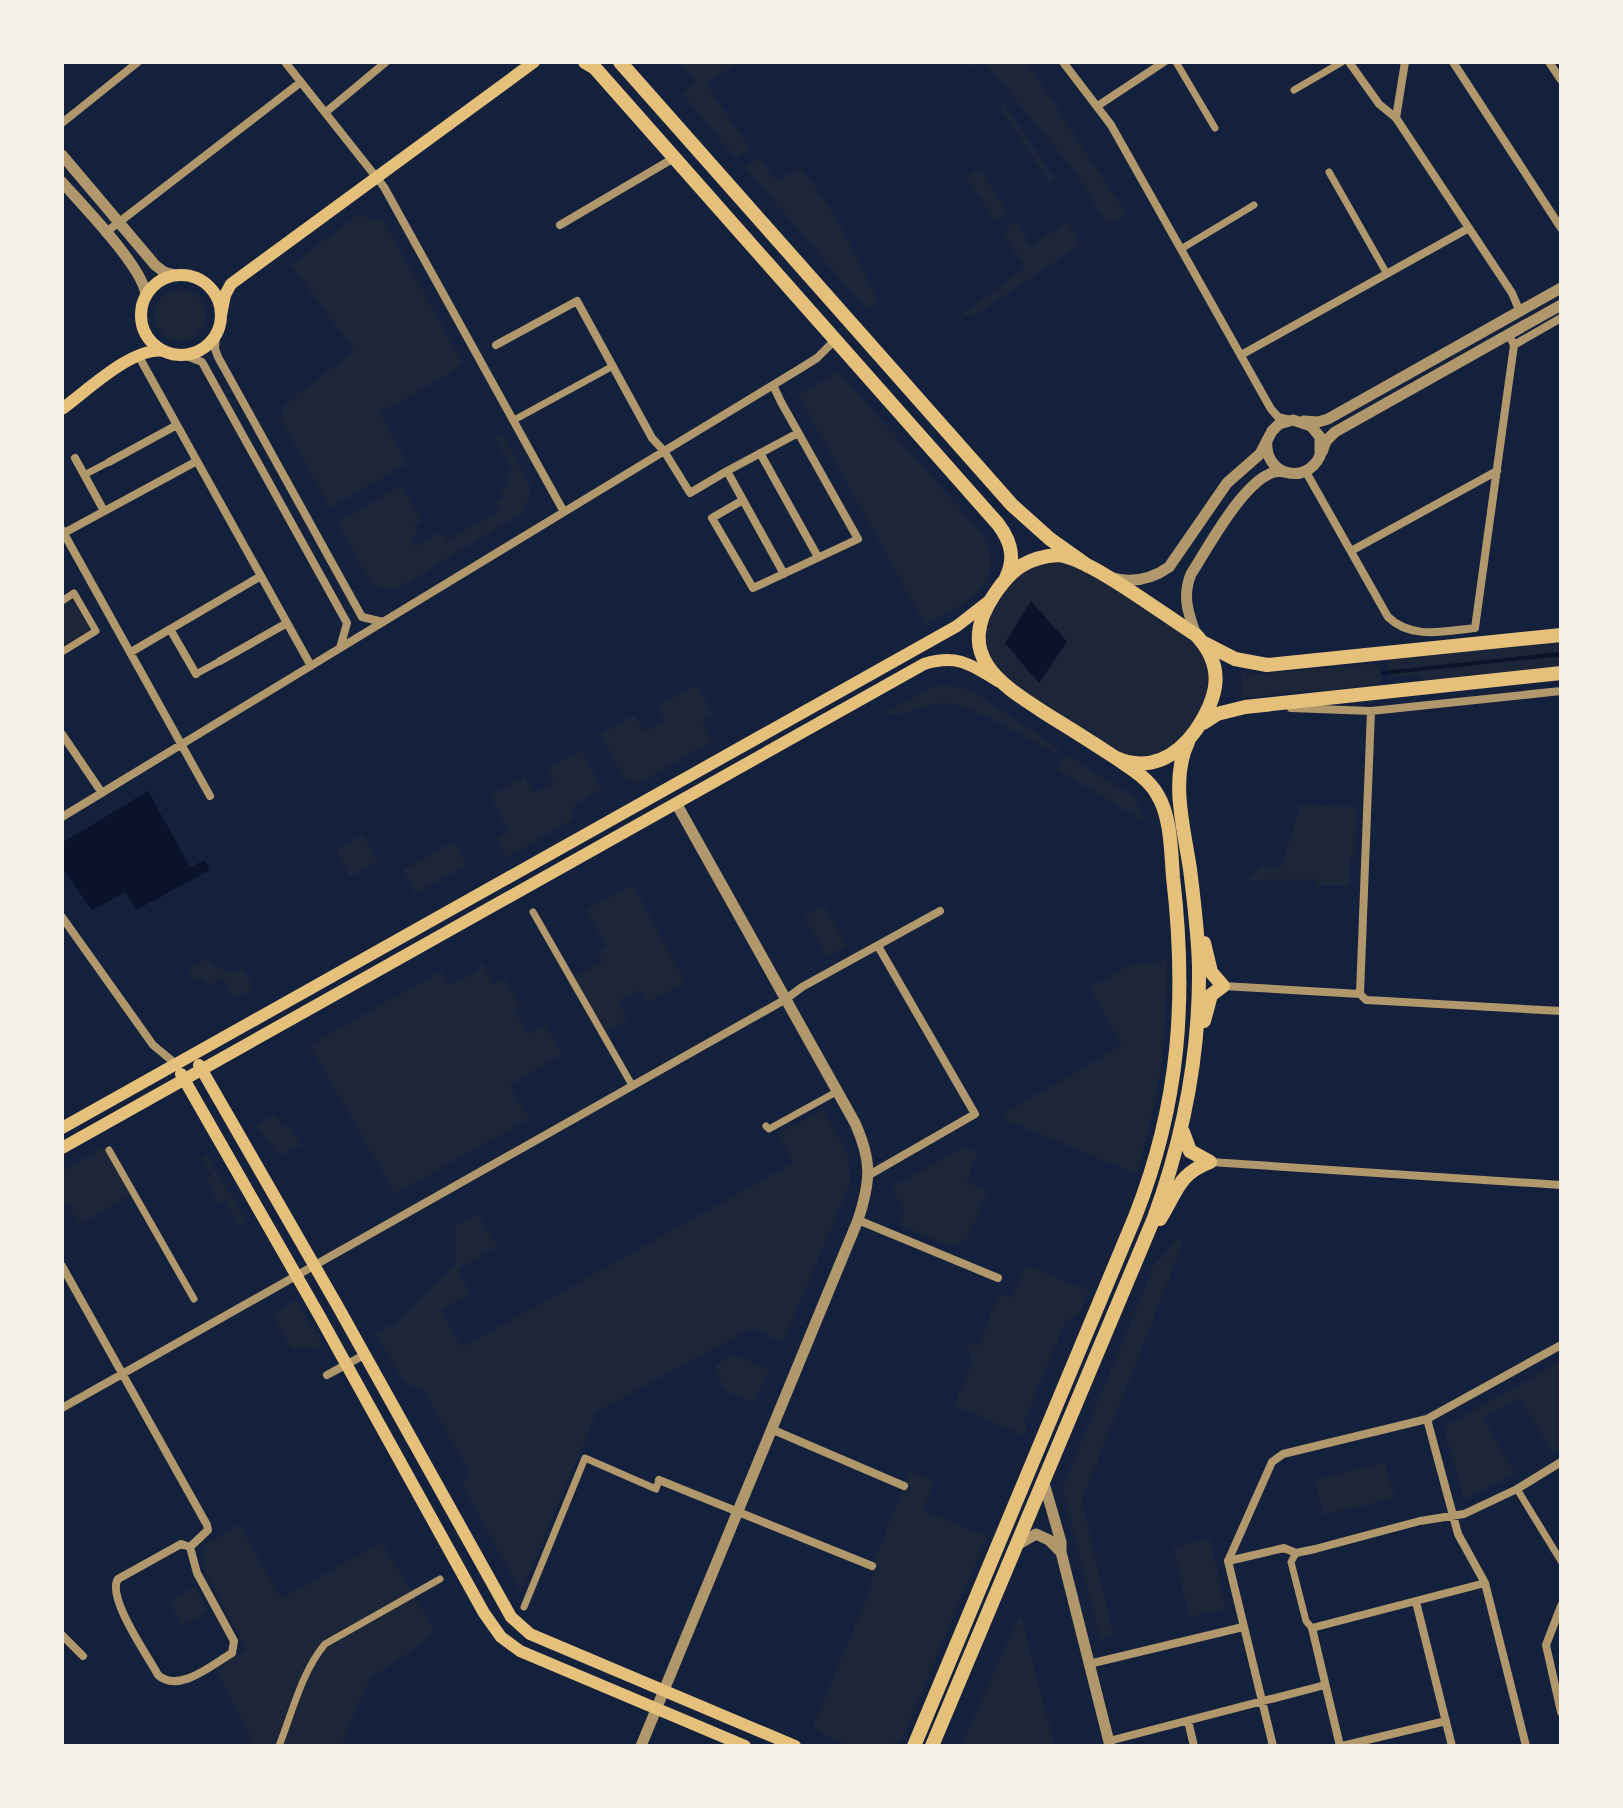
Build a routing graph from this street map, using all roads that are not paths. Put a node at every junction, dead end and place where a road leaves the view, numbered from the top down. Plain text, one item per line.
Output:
1 (138, 62) edge
2 (285, 62) edge
3 (386, 62) edge
4 (534, 62) edge
5 (585, 62) edge
6 (620, 62) edge
7 (1063, 62) edge
8 (1164, 62) edge
9 (1176, 62) edge
10 (1342, 62) edge
11 (1349, 62) edge
12 (1405, 62) edge
13 (1453, 62) edge
14 (1549, 62) edge
15 (1561, 80) edge
16 (301, 82) junction
17 (1294, 90) dead end
18 (1099, 105) junction
19 (326, 112) junction
20 (1396, 118) junction
21 (62, 123) edge
22 (1215, 128) dead end
23 (62, 155) edge
24 (674, 158) junction
25 (1329, 172) dead end
26 (377, 177) junction
27 (62, 182) edge
28 (1254, 205) dead end
29 (118, 222) junction
30 (560, 225) dead end
31 (1469, 228) junction
32 (1561, 228) edge
33 (105, 233) junction
34 (1181, 249) junction
35 (1387, 274) junction
36 (175, 275) junction
37 (1561, 288) edge
38 (146, 296) junction
39 (1561, 305) edge
40 (1520, 312) junction
41 (221, 315) junction
42 (1561, 318) edge
43 (1526, 325) junction
44 (216, 334) junction
45 (835, 340) junction
46 (1511, 340) junction
47 (496, 345) dead end
48 (166, 352) junction
49 (138, 355) junction
50 (184, 355) junction
51 (1241, 355) junction
52 (613, 366) junction
53 (773, 385) junction
54 (62, 409) edge
55 (1271, 409) junction
56 (514, 420) junction
57 (1295, 420) junction
58 (177, 425) junction
59 (798, 433) junction
60 (1270, 436) junction
61 (664, 451) junction
62 (760, 453) junction
63 (1320, 456) junction
64 (75, 458) dead end
65 (197, 461) junction
66 (109, 462) joint
67 (727, 471) junction
68 (1497, 471) junction
69 (1283, 472) junction
70 (1306, 472) junction
71 (84, 475) junction
72 (743, 500) junction
73 (104, 511) junction
74 (564, 512) junction
75 (63, 531) edge
76 (1351, 551) junction
77 (818, 557) junction
78 (1093, 569) junction
79 (784, 574) junction
80 (261, 576) junction
81 (1006, 578) junction
82 (996, 592) junction
83 (62, 601) edge
84 (383, 622) junction
85 (287, 623) junction
86 (170, 629) junction
87 (1561, 635) edge
88 (1199, 639) junction
89 (340, 649) junction
90 (62, 652) edge
91 (131, 652) junction
92 (220, 661) joint
93 (311, 666) junction
94 (1561, 673) edge
95 (196, 674) joint
96 (1000, 682) junction
97 (1561, 691) edge
98 (1250, 706) junction
99 (1371, 711) junction
100 (62, 734) edge
101 (1191, 737) junction
102 (182, 744) junction
103 (1116, 758) junction
104 (102, 793) junction
105 (210, 796) dead end
106 (676, 803) junction
107 (62, 817) edge
108 (1194, 903) junction
109 (940, 911) dead end
110 (533, 912) dead end
111 (62, 917) edge
112 (878, 946) junction
113 (1223, 986) junction
114 (1360, 994) junction
115 (786, 999) junction
116 (1561, 1011) edge
117 (193, 1055) junction
118 (176, 1064) junction
119 (202, 1069) junction
120 (1193, 1071) junction
121 (184, 1079) junction
122 (632, 1085) junction
123 (838, 1091) junction
124 (766, 1126) dead end
125 (62, 1128) edge
126 (1182, 1128) junction
127 (62, 1148) edge
128 (109, 1150) dead end
129 (1210, 1162) junction
130 (869, 1175) junction
131 (1561, 1185) edge
132 (858, 1220) junction
133 (1140, 1252) junction
134 (314, 1265) junction
135 (62, 1266) edge
136 (297, 1275) junction
137 (998, 1278) dead end
138 (194, 1299) dead end
139 (1561, 1345) edge
140 (364, 1355) junction
141 (347, 1364) junction
142 (122, 1374) junction
143 (327, 1375) dead end
144 (62, 1408) edge
145 (1427, 1419) junction
146 (771, 1429) junction
147 (1561, 1462) edge
148 (659, 1480) joint
149 (1044, 1483) junction
150 (904, 1486) dead end
151 (1517, 1489) junction
152 (737, 1512) junction
153 (1452, 1517) junction
154 (1016, 1545) junction
155 (190, 1547) junction
156 (1061, 1552) junction
157 (1296, 1553) junction
158 (1560, 1556) edge
159 (1228, 1561) junction
160 (872, 1566) dead end
161 (440, 1579) dead end
162 (1485, 1583) junction
163 (1416, 1602) junction
164 (524, 1607) dead end
165 (1560, 1611) edge
166 (1243, 1627) junction
167 (1312, 1628) junction
168 (62, 1635) edge
169 (83, 1656) dead end
170 (1089, 1664) junction
171 (1325, 1685) junction
172 (664, 1690) junction
173 (1262, 1701) junction
174 (656, 1709) junction
175 (1561, 1712) edge
176 (1188, 1721) junction
177 (1446, 1721) junction
178 (1109, 1744) edge
179 (279, 1746) edge
180 (641, 1746) edge
181 (745, 1746) edge
182 (795, 1746) edge
183 (914, 1746) edge
184 (932, 1746) edge
185 (1194, 1746) edge
186 (1273, 1746) edge
187 (1341, 1746) edge
188 (1452, 1746) edge
189 (1526, 1746) edge

1 - 21 street
2 - 16 street
3 - 19 street
4 - 26 main road
5 - 24 main road
6 - 78 main road
7 - 18 street
8 - 18 street
9 - 22 street
10 - 17 street
11 - 20 street
12 - 20 street
13 - 32 street
14 - 15 street
16 - 19 street
16 - 29 street
18 - 34 street
19 - 26 street
20 - 31 street
23 - 29 street
24 - 30 street
24 - 45 main road
25 - 35 street
26 - 41 main road
26 - 56 street
27 - 33 street
28 - 34 street
29 - 33 street
29 - 36 street
31 - 35 street
31 - 40 street
33 - 38 street
34 - 51 street
35 - 51 street
36 - 38 main road
36 - 41 main road
37 - 40 street
38 - 48 main road
39 - 43 street
40 - 43 street
40 - 57 street
41 - 44 main road
42 - 46 street
43 - 46 street
44 - 50 main road
44 - 84 street
45 - 53 street
45 - 81 main road
46 - 63 street
46 - 68 street
47 - 52 street
48 - 49 main road
48 - 50 main road
49 - 54 main road
49 - 58 street
50 - 89 street
51 - 55 street
52 - 56 street
52 - 61 street
53 - 59 street
53 - 61 street
55 - 57 street
55 - 60 street
56 - 74 street
57 - 60 street
57 - 63 street
58 - 65 street
58 - 66 street
59 - 62 street
59 - 77 street
60 - 69 street
60 - 78 street
61 - 67 street
61 - 74 street
62 - 67 street
62 - 77 street
63 - 70 street
64 - 71 street
65 - 73 street
65 - 80 street
66 - 71 street
67 - 72 street
68 - 76 street
68 - 76 street
69 - 70 street
69 - 88 street
70 - 76 street
71 - 73 street
72 - 79 street
72 - 79 street
73 - 75 street
74 - 84 street
75 - 91 street
77 - 79 street
78 - 81 main road
78 - 88 main road
80 - 85 street
80 - 86 street
81 - 82 main road
82 - 96 main road
82 - 117 main road
83 - 90 street
84 - 89 street
85 - 92 street
85 - 93 street
86 - 91 street
86 - 95 street
87 - 88 main road
88 - 101 main road
89 - 93 street
91 - 102 street
92 - 95 street
93 - 102 street
94 - 98 main road
96 - 103 main road
96 - 106 main road
97 - 99 street
98 - 99 street
98 - 101 main road
99 - 114 street
100 - 104 street
101 - 103 main road
101 - 108 main road
102 - 104 street
102 - 105 street
103 - 183 main road
104 - 107 street
106 - 115 street
106 - 119 main road
108 - 113 main road
108 - 120 main road
109 - 112 street
110 - 122 street
111 - 118 street
112 - 115 street
112 - 130 street
113 - 114 street
113 - 120 main road
114 - 116 street
115 - 122 street
115 - 123 street
117 - 118 main road
117 - 119 main road
118 - 121 main road
118 - 125 main road
119 - 121 main road
119 - 134 main road
120 - 126 main road
121 - 127 main road
121 - 136 main road
122 - 134 street
123 - 124 street
123 - 130 street
126 - 129 main road
126 - 133 main road
128 - 138 street
129 - 131 street
129 - 133 main road
130 - 132 street
132 - 137 street
132 - 146 street
133 - 149 main road
134 - 136 street
134 - 140 main road
135 - 142 street
136 - 141 main road
136 - 142 street
139 - 145 street
140 - 141 street
140 - 172 main road
141 - 143 street
141 - 174 main road
142 - 144 street
142 - 155 street
145 - 153 street
145 - 159 street
146 - 150 street
146 - 152 street
147 - 151 street
148 - 152 street
148 - 164 street
149 - 154 main road
149 - 156 street
151 - 153 street
151 - 158 street
152 - 160 street
152 - 172 street
153 - 157 street
153 - 162 street
154 - 156 street
154 - 184 main road
155 - 155 street
156 - 170 street
157 - 159 street
157 - 167 street
159 - 166 street
161 - 179 street
162 - 163 street
162 - 189 street
163 - 167 street
163 - 177 street
165 - 175 street
166 - 170 street
166 - 173 street
167 - 171 street
168 - 169 street
170 - 178 street
171 - 173 street
171 - 187 street
172 - 174 street
172 - 182 main road
173 - 176 street
173 - 186 street
174 - 180 street
174 - 181 main road
176 - 178 street
176 - 185 street
177 - 187 street
177 - 188 street

